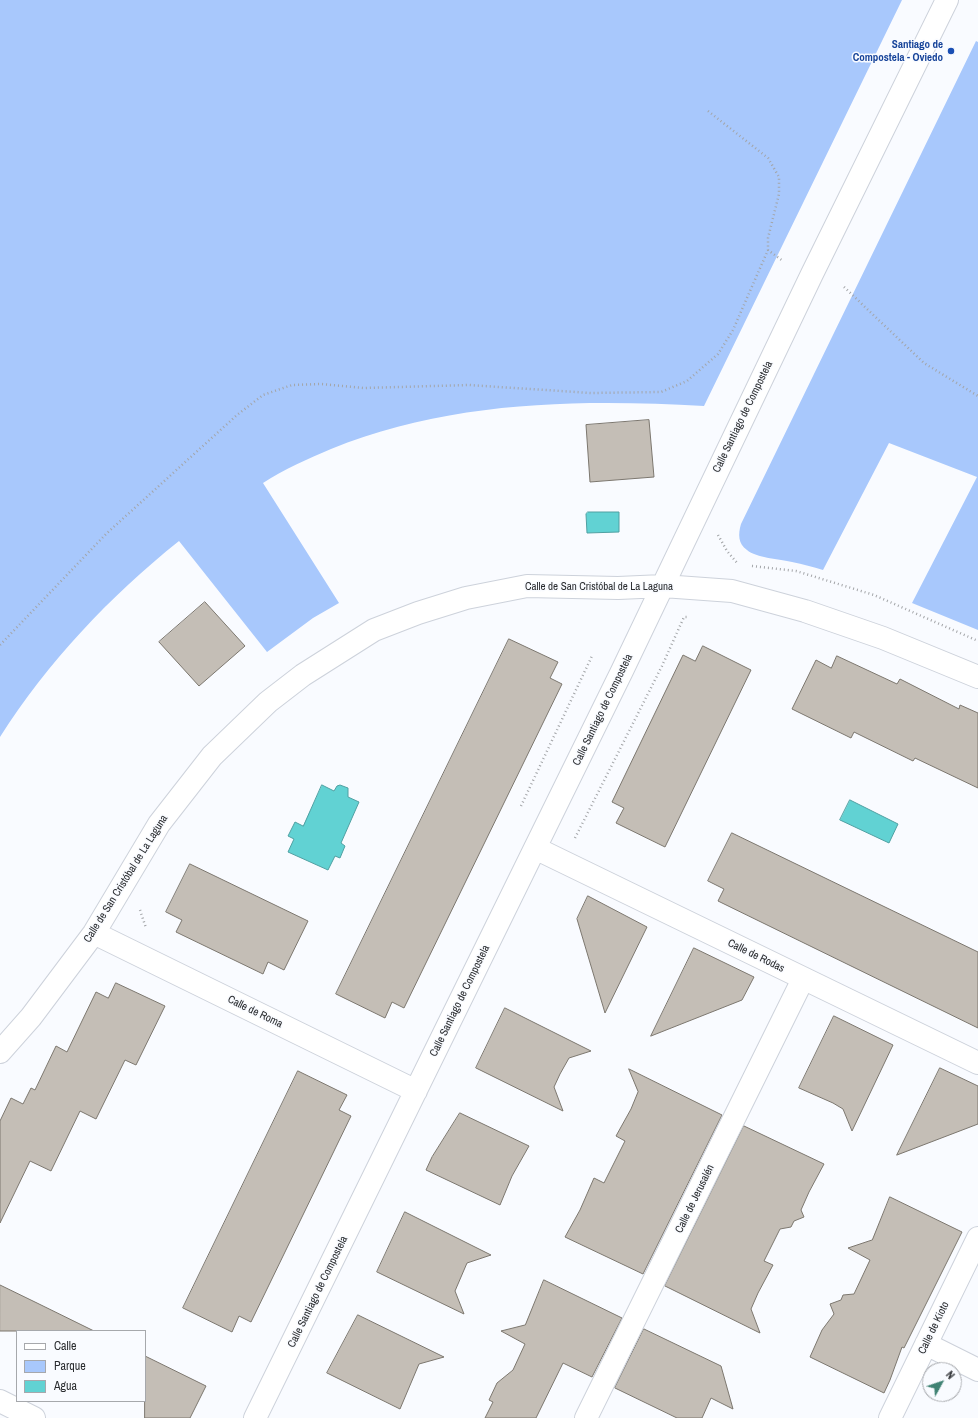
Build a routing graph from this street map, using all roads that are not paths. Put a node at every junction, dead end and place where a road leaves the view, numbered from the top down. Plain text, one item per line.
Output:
1 (947, 0) edge
2 (663, 586) junction
3 (978, 676) edge
4 (534, 848) junction
5 (94, 933) junction
6 (803, 979) junction
7 (0, 1052) edge
8 (978, 1063) edge
9 (416, 1092) junction
10 (978, 1238) edge
11 (926, 1344) junction
12 (978, 1370) edge
13 (0, 1401) edge
14 (34, 1418) edge
15 (255, 1418) edge
16 (586, 1418) edge
17 (890, 1418) edge

1 - 2 street, Calle Santiago de Compostela
2 - 3 street, Calle de San Cristóbal de La Laguna
2 - 4 street, Calle Santiago de Compostela
2 - 5 street, Calle de San Cristóbal de La Laguna
4 - 6 street, Calle de Rodas
4 - 9 street, Calle Santiago de Compostela
5 - 7 street, Calle de San Cristóbal de La Laguna
5 - 9 street, Calle de Roma
6 - 8 street, Calle de Rodas
6 - 16 street, Calle de Jerusalén
9 - 15 street, Calle Santiago de Compostela
10 - 11 street, Calle de Kioto
11 - 12 street
11 - 17 street, Calle de Kioto
13 - 14 street

